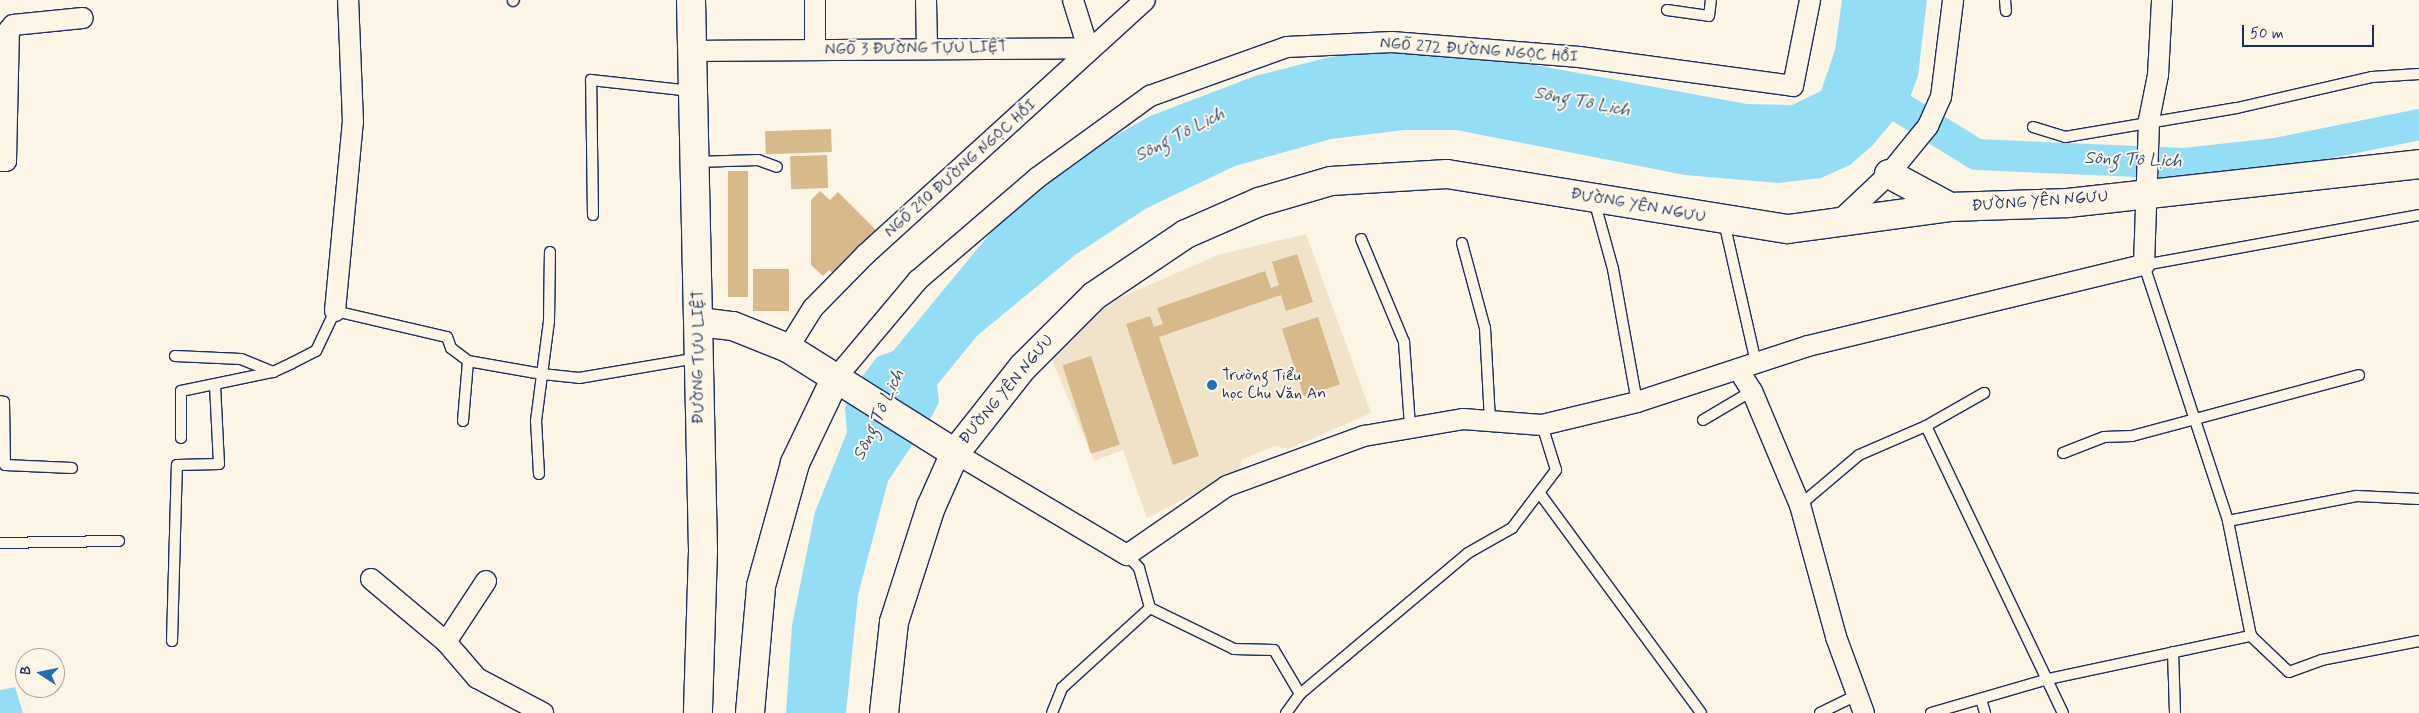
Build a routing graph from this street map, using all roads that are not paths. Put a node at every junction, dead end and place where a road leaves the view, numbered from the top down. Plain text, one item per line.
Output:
1 (348, 0) edge
2 (691, 0) edge
3 (815, 0) edge
4 (926, 0) edge
5 (1073, 0) edge
6 (1145, 0) edge
7 (1711, 0) edge
8 (1810, 0) edge
9 (1953, 0) edge
10 (2162, 0) edge
11 (1667, 10) dead end
12 (83, 18) dead end
13 (4, 30) edge
14 (927, 47) junction
15 (1088, 48) junction
16 (815, 50) junction
17 (693, 52) junction
18 (2419, 74) edge
19 (694, 91) junction
20 (2033, 127) dead end
21 (2149, 128) junction
22 (0, 161) edge
23 (696, 162) junction
24 (2419, 164) edge
25 (777, 167) dead end
26 (1889, 174) junction
27 (2145, 185) junction
28 (1593, 198) junction
29 (1950, 207) junction
30 (593, 215) dead end
31 (2419, 215) edge
32 (1724, 222) junction
33 (1836, 224) junction
34 (1361, 239) dead end
35 (1462, 243) dead end
36 (550, 252) dead end
37 (2144, 265) junction
38 (335, 311) junction
39 (699, 322) junction
40 (788, 348) junction
41 (175, 356) dead end
42 (698, 358) junction
43 (468, 361) junction
44 (1747, 366) junction
45 (273, 372) junction
46 (542, 374) junction
47 (2359, 375) dead end
48 (842, 383) junction
49 (215, 386) junction
50 (1752, 391) junction
51 (1984, 392) dead end
52 (0, 401) edge
53 (1637, 402) junction
54 (1703, 420) dead end
55 (2196, 420) junction
56 (463, 421) dead end
57 (1490, 421) junction
58 (1542, 425) junction
59 (1410, 426) junction
60 (1926, 426) junction
61 (181, 438) dead end
62 (948, 447) junction
63 (2064, 453) dead end
64 (72, 468) dead end
65 (539, 474) dead end
66 (1541, 495) junction
67 (2419, 499) edge
68 (1800, 505) junction
69 (2228, 521) junction
70 (119, 541) dead end
71 (0, 542) edge
72 (1127, 555) junction
73 (371, 579) dead end
74 (486, 581) dead end
75 (1150, 608) junction
76 (2251, 636) junction
77 (172, 641) dead end
78 (2419, 641) edge
79 (446, 642) junction
80 (2173, 652) junction
81 (2048, 679) junction
82 (1300, 694) junction
83 (1981, 699) junction
84 (1860, 704) edge
85 (543, 713) edge
86 (698, 713) edge
87 (750, 713) edge
88 (884, 713) edge
89 (1052, 713) edge
90 (1286, 713) edge
91 (1701, 713) edge
92 (1820, 713) edge
93 (1932, 713) edge
94 (1985, 713) edge
95 (2063, 713) edge
96 (2175, 713) edge

1 - 38 street
2 - 17 street, ĐƯỜNG TỰU LIỆT
3 - 16 street
4 - 14 street
5 - 15 street
6 - 15 street, NGÕ 210 ĐƯỜNG NGỌC HỒI
7 - 11 lane
8 - 48 street, NGÕ 272 ĐƯỜNG NGỌC HỒI
9 - 26 street
10 - 21 street
12 - 13 street
13 - 22 street
14 - 15 street, NGÕ 3 ĐƯỜNG TỰU LIỆT
14 - 16 street, NGÕ 3 ĐƯỜNG TỰU LIỆT
15 - 40 street, NGÕ 210 ĐƯỜNG NGỌC HỒI
16 - 17 street, NGÕ 3 ĐƯỜNG TỰU LIỆT
17 - 19 street, ĐƯỜNG TỰU LIỆT
18 - 21 lane
19 - 23 street, ĐƯỜNG TỰU LIỆT
19 - 30 lane
20 - 21 lane
21 - 27 street
23 - 25 lane
23 - 39 street, ĐƯỜNG TỰU LIỆT
24 - 27 street, ĐƯỜNG YÊN NGƯU
26 - 29 street
26 - 33 street
27 - 29 street, ĐƯỜNG YÊN NGƯU
27 - 37 street
28 - 32 street, ĐƯỜNG YÊN NGƯU
28 - 53 lane
28 - 62 street, ĐƯỜNG YÊN NGƯU
29 - 33 street, ĐƯỜNG YÊN NGƯU
31 - 37 lane
32 - 33 street, ĐƯỜNG YÊN NGƯU
32 - 44 lane
34 - 59 lane
35 - 57 lane
36 - 46 lane
37 - 44 street
37 - 55 lane
38 - 43 lane
38 - 45 lane
39 - 40 street
39 - 42 street, ĐƯỜNG TỰU LIỆT
40 - 48 street
41 - 45 lane
42 - 46 lane
42 - 86 street, ĐƯỜNG TỰU LIỆT
43 - 46 lane
43 - 56 lane
44 - 50 street
44 - 53 street
45 - 49 lane
46 - 65 lane
47 - 55 lane
48 - 62 street
48 - 87 street
49 - 61 lane
49 - 77 lane
50 - 54 lane
50 - 68 street
51 - 60 lane
52 - 64 lane
53 - 58 street
55 - 63 lane
55 - 69 lane
57 - 58 street
57 - 59 street
58 - 66 lane
59 - 72 street
60 - 68 lane
60 - 81 lane
62 - 72 street
62 - 88 street, ĐƯỜNG YÊN NGƯU
66 - 82 lane
66 - 91 lane
67 - 69 lane
68 - 84 street
69 - 76 lane
70 - 71 lane
72 - 75 lane
73 - 79 street
74 - 79 street
75 - 82 lane
75 - 89 lane
76 - 78 lane
76 - 80 lane
79 - 85 street
80 - 81 lane
80 - 96 lane
81 - 83 lane
81 - 95 lane
82 - 90 lane
83 - 93 lane
83 - 94 lane
84 - 92 lane

